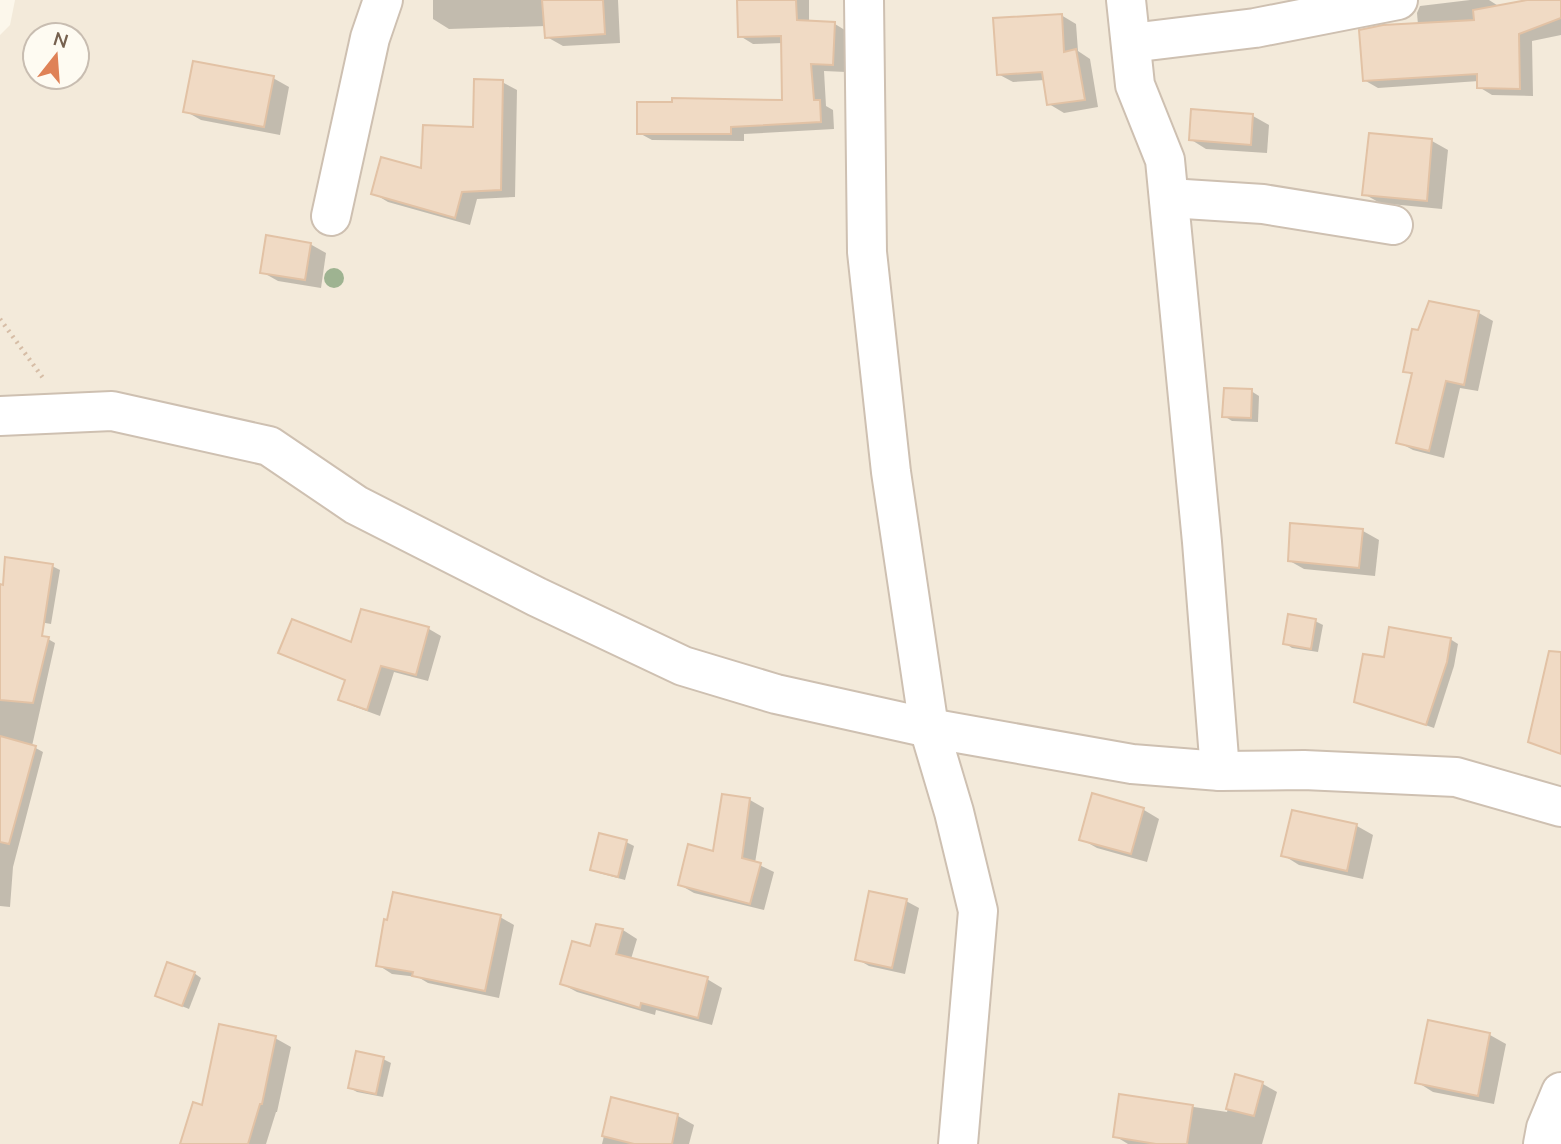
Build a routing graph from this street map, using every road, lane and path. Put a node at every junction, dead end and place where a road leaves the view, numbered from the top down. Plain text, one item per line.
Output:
1 (383, 0) edge
2 (864, 0) edge
3 (1126, 0) edge
4 (1398, 0) edge
5 (1130, 44) junction
6 (1169, 198) junction
7 (331, 216) dead end
8 (1393, 225) dead end
9 (0, 319) edge
10 (68, 413) junction
11 (0, 416) edge
12 (929, 728) junction
13 (1220, 771) junction
14 (1561, 807) edge
15 (1561, 1092) edge
16 (958, 1144) edge
17 (1543, 1144) edge

1 - 7 street
2 - 12 street
3 - 5 street
4 - 5 street
5 - 6 street
6 - 8 street
6 - 13 street
9 - 10 path
10 - 11 street
10 - 12 street
12 - 13 street
12 - 16 street
13 - 14 street
15 - 17 street

